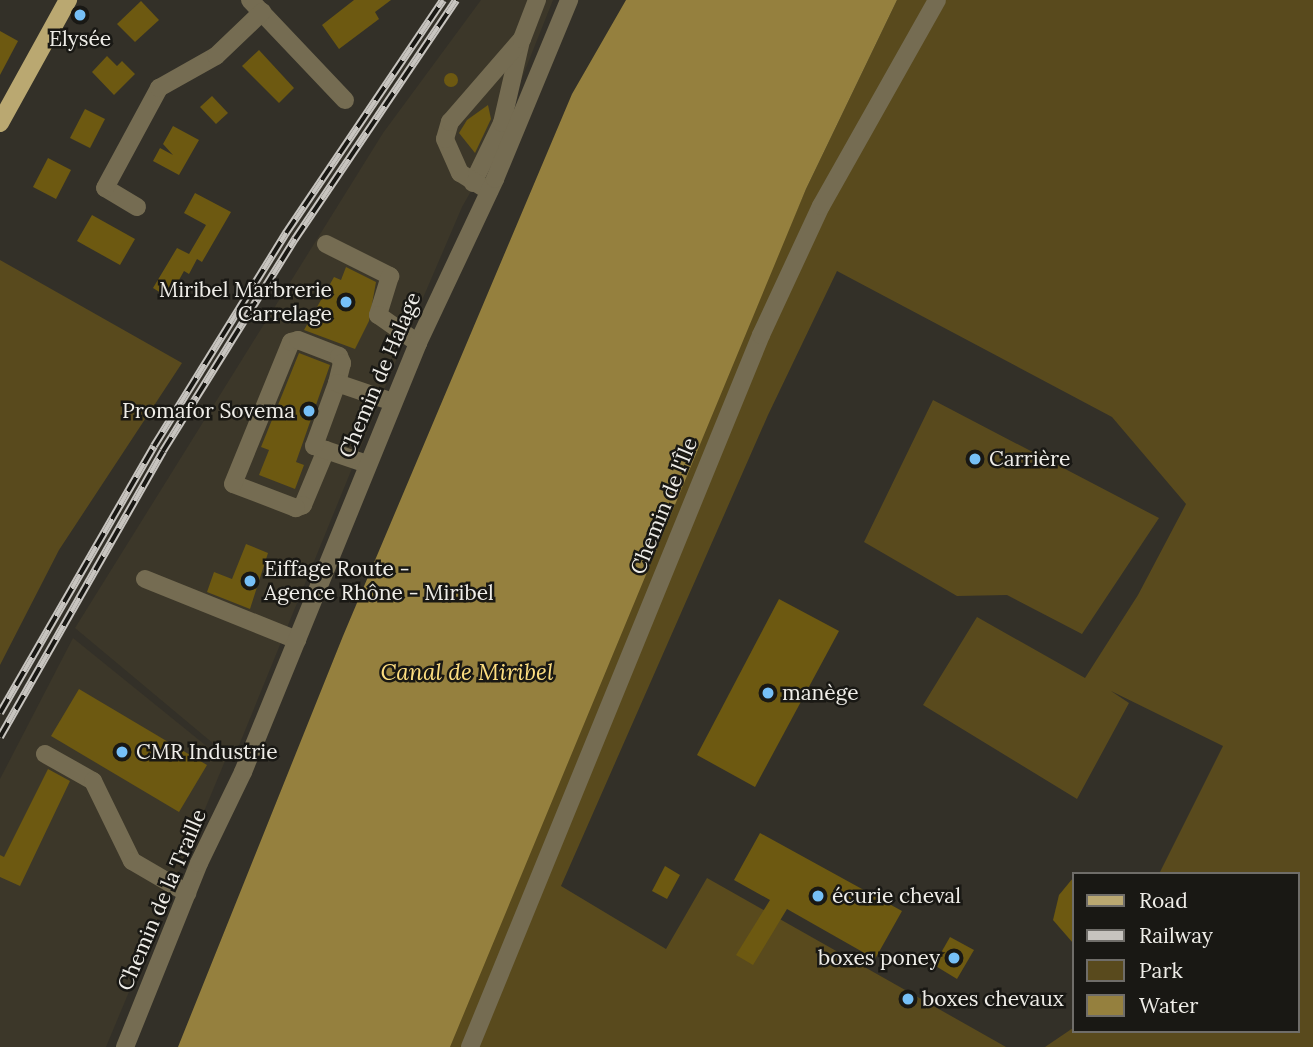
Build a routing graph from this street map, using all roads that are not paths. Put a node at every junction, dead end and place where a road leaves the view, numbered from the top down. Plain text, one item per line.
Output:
1 (537, 0) edge
2 (569, 0) edge
3 (937, 0) edge
4 (63, 2) edge
5 (256, 6) edge
6 (522, 39) junction
7 (345, 100) dead end
8 (0, 123) edge
9 (481, 187) junction
10 (137, 207) dead end
11 (326, 244) dead end
12 (418, 343) junction
13 (337, 383) junction
14 (393, 402) junction
15 (326, 450) junction
16 (367, 464) junction
17 (145, 579) dead end
18 (297, 640) junction
19 (45, 754) dead end
20 (243, 772) joint
21 (187, 893) junction
22 (125, 1047) edge
23 (470, 1047) edge

1 - 6 street
2 - 9 street, Chemin de Halage
3 - 23 street, Chemin de l'Île
4 - 8 main road
5 - 7 street
5 - 10 street
6 - 9 street
6 - 9 street
9 - 12 street, Chemin de Halage
11 - 12 street
12 - 14 street, Chemin de Halage
13 - 14 street
13 - 15 street
13 - 15 street
14 - 16 street, Chemin de Halage
15 - 16 street
16 - 18 street, Chemin de Halage
17 - 18 street
18 - 20 street, Chemin de Halage
19 - 21 street
20 - 21 street, Chemin de la Traille
21 - 22 street, Chemin de la Traille

